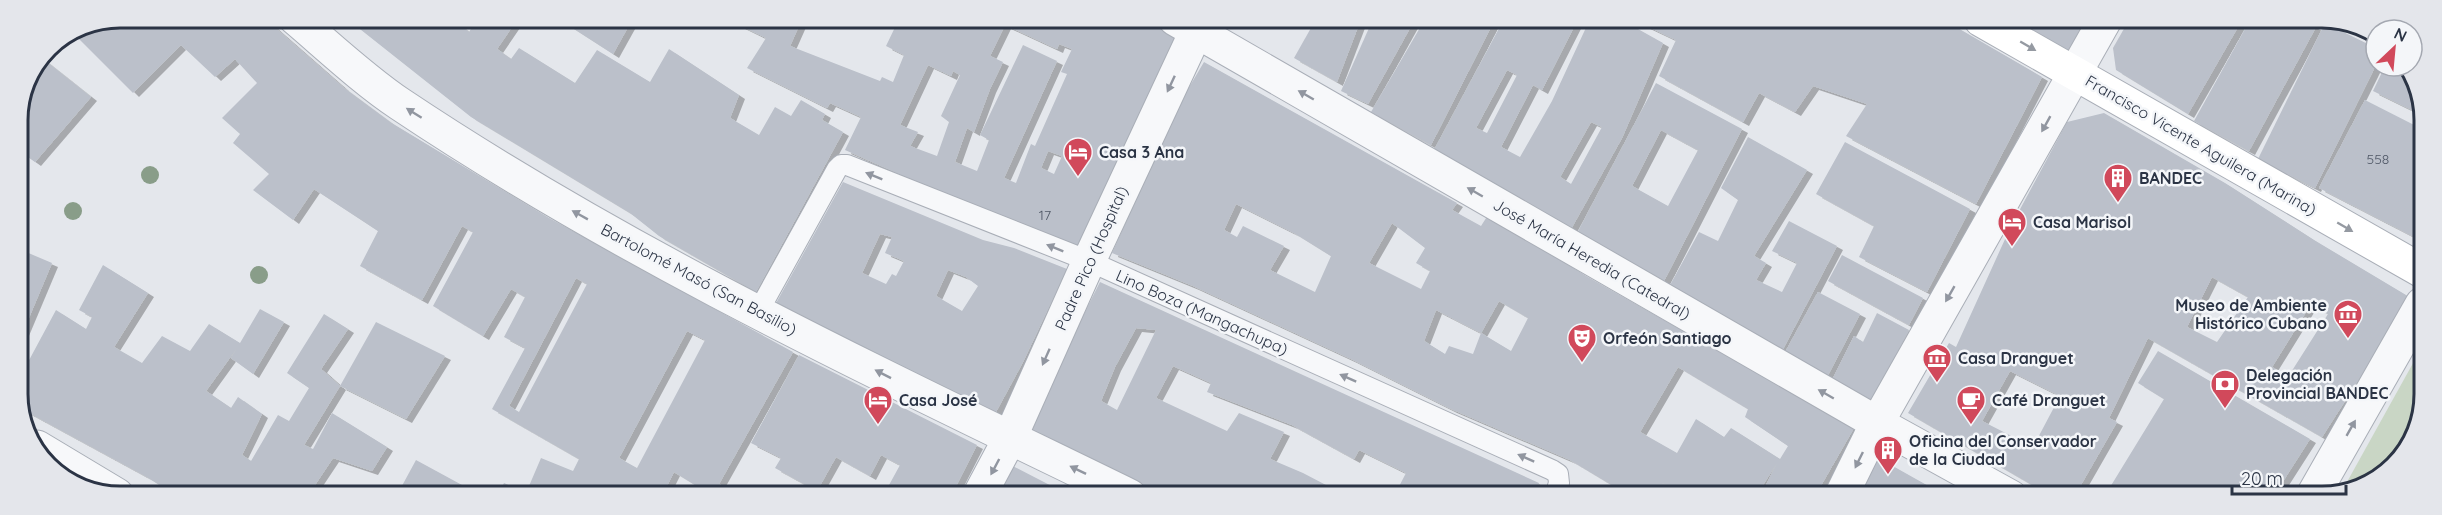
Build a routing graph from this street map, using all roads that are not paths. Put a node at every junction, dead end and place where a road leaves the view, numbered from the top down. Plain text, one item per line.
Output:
1 (307, 28) edge
2 (1189, 28) edge
3 (1200, 28) edge
4 (1995, 28) edge
5 (2100, 28) edge
6 (2075, 73) junction
7 (1089, 261) junction
8 (2414, 266) edge
9 (758, 312) junction
10 (2414, 318) edge
11 (1877, 423) junction
12 (1010, 438) junction
13 (52, 456) edge
14 (99, 484) edge
15 (984, 486) edge
16 (1109, 486) edge
17 (1558, 486) edge
18 (1845, 486) edge
19 (1993, 486) edge
20 (2318, 486) edge

9 -> 1 street, Bartolomé Masó (San Basilio)
2 -> 7 street, Padre Pico (Hospital)
11 -> 3 street, José María Heredia (Catedral)
4 -> 6 main road, Francisco Vicente Aguilera (Marina)
5 - 6 street
6 -> 8 main road, Francisco Vicente Aguilera (Marina)
6 -> 11 street
7 -> 9 lane, Lino Boza (Mangachupa)
7 -> 12 street, Padre Pico (Hospital)
17 -> 7 lane, Lino Boza (Mangachupa)
12 -> 9 street, Bartolomé Masó (San Basilio)
20 -> 10 street
11 -> 18 street
11 - 19 street, José María Heredia (Catedral)
12 -> 15 street, Padre Pico (Hospital)
16 -> 12 street, Bartolomé Masó (San Basilio)
13 - 14 street

